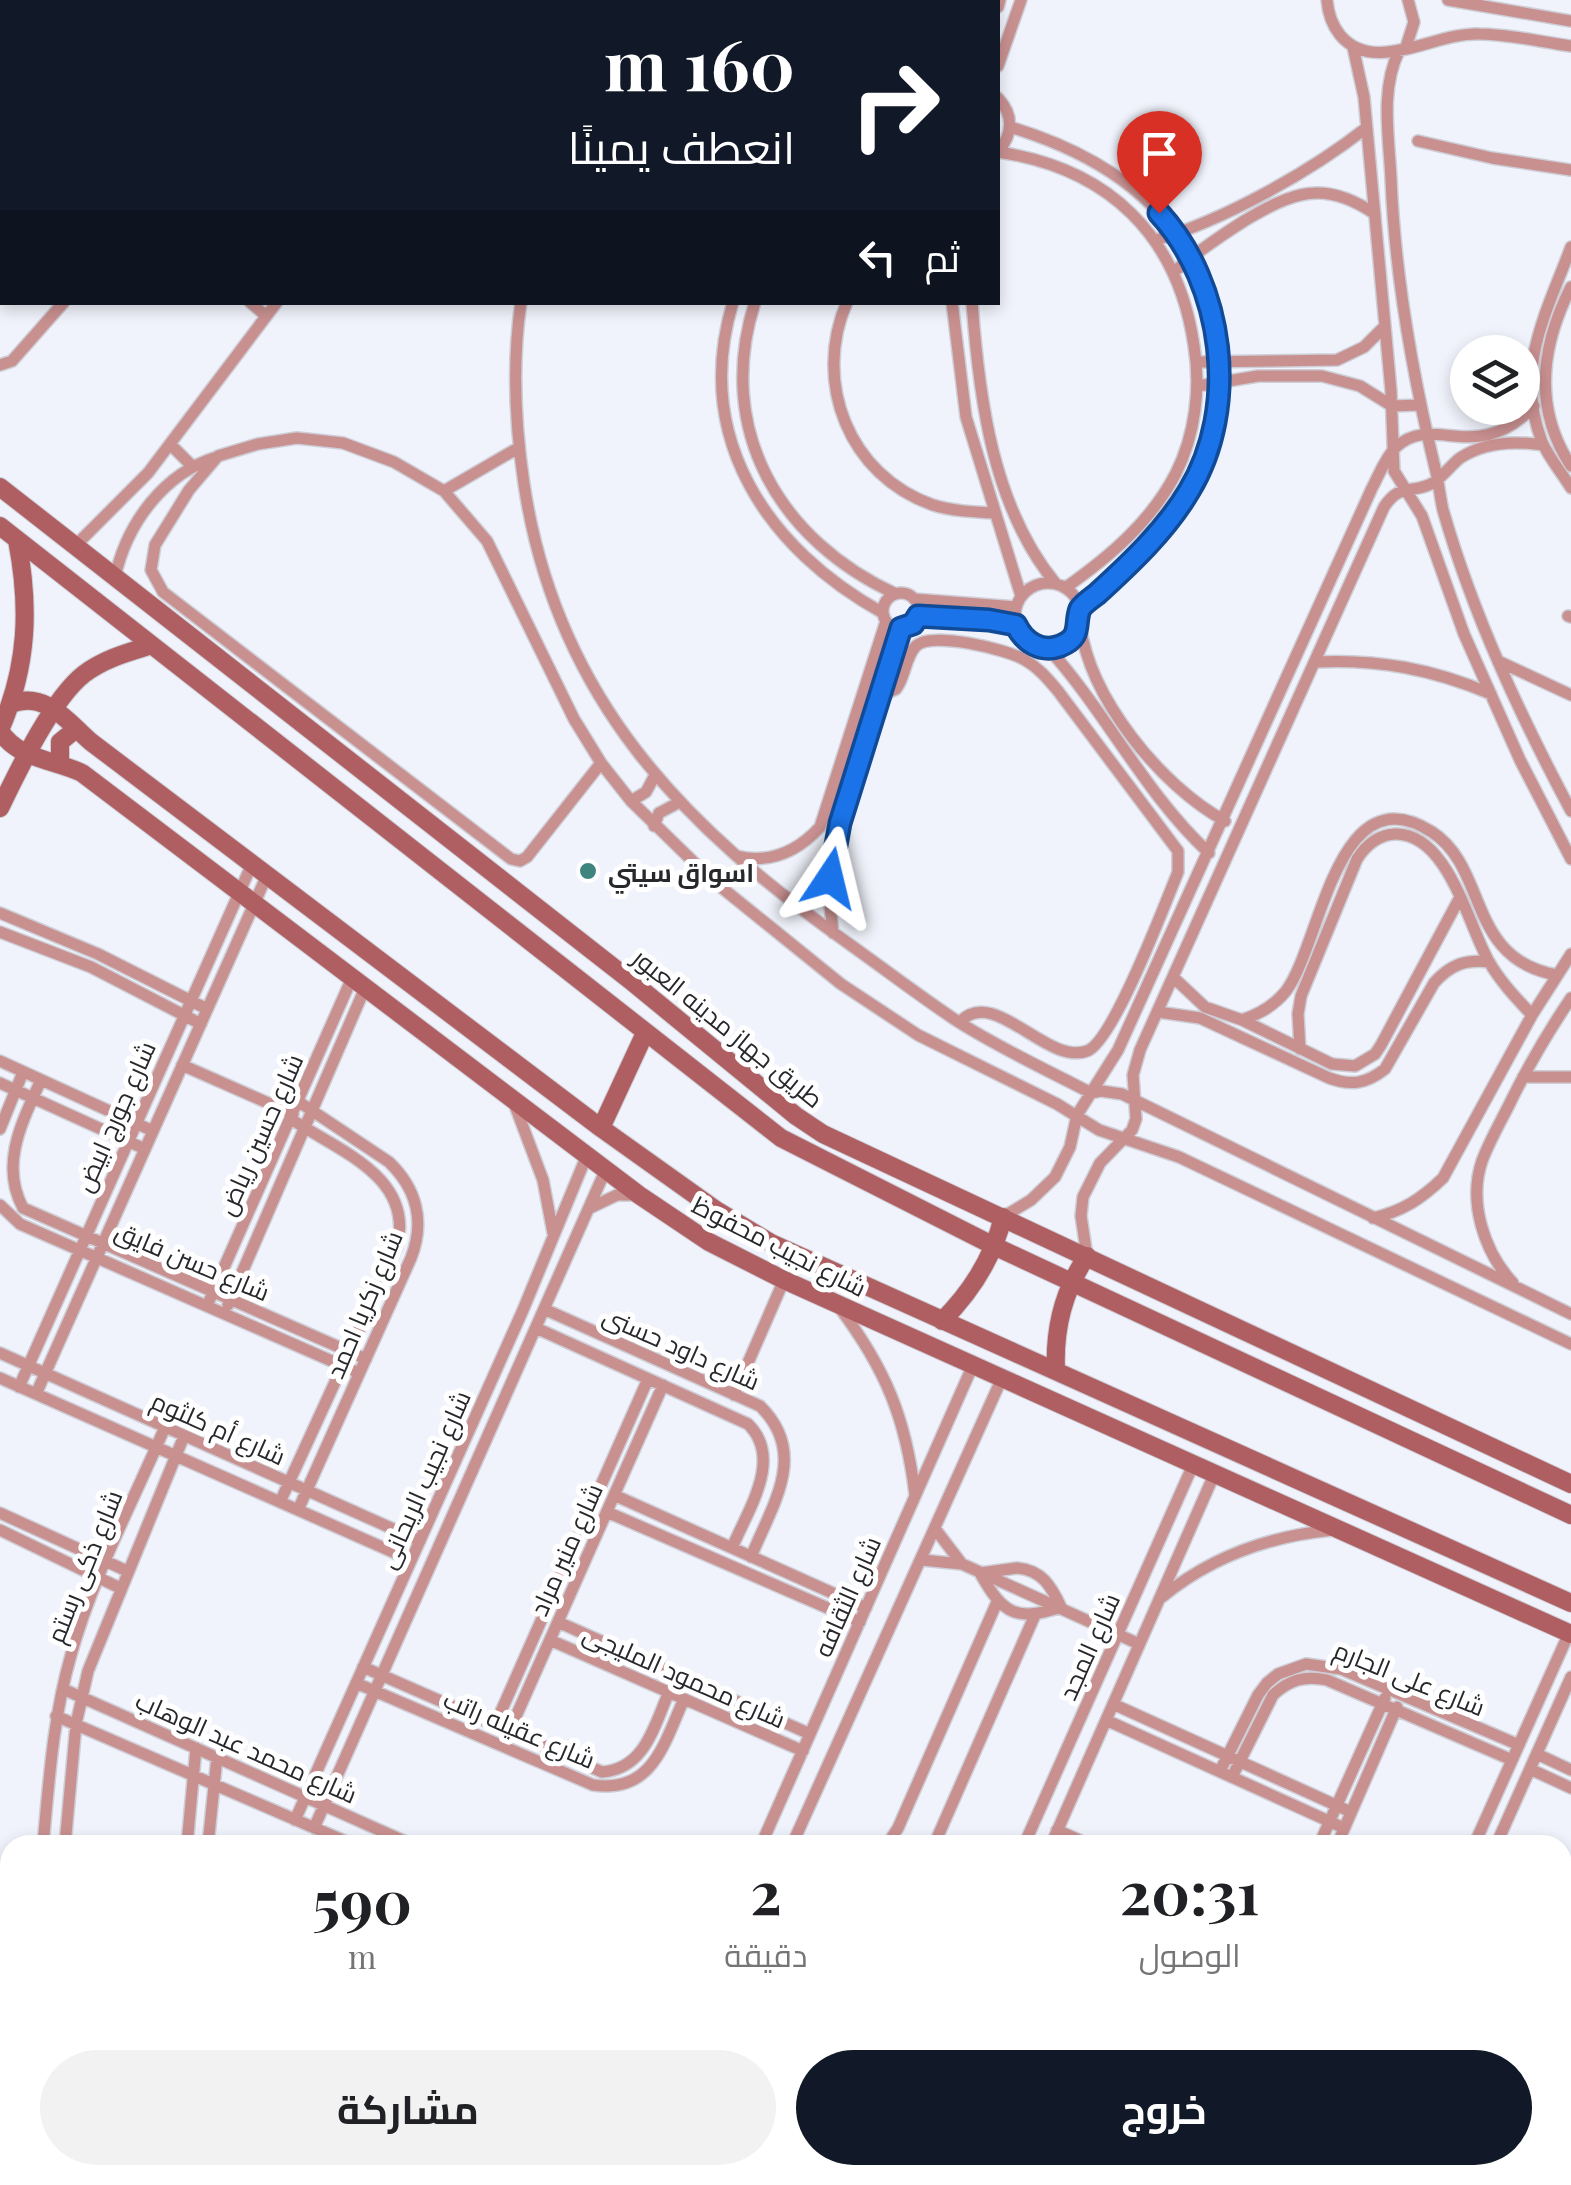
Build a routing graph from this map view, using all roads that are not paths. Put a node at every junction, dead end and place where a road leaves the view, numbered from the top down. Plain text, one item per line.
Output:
1 (1021, 0) edge
2 (1318, 0) edge
3 (1408, 0) edge
4 (1448, 0) edge
5 (1328, 6) edge
6 (1480, 6) junction
7 (1571, 21) edge
8 (1478, 34) junction
9 (1571, 46) edge
10 (1353, 47) junction
11 (1403, 49) junction
12 (1000, 60) edge
13 (1000, 101) edge
14 (1010, 127) junction
15 (1366, 128) junction
16 (1418, 141) dead end
17 (1000, 149) edge
18 (1000, 152) edge
19 (1571, 170) edge
20 (1375, 214) junction
21 (1178, 233) junction
22 (1156, 240) junction
23 (1571, 247) edge
24 (1191, 257) junction
25 (1174, 272) junction
26 (1571, 287) edge
27 (61, 305) edge
28 (253, 305) edge
29 (275, 305) edge
30 (522, 305) edge
31 (732, 305) edge
32 (754, 305) edge
33 (846, 305) edge
34 (952, 305) edge
35 (972, 305) edge
36 (266, 316) junction
37 (1385, 326) junction
38 (1537, 335) edge
39 (1196, 362) junction
40 (1218, 362) junction
41 (0, 365) edge
42 (979, 374) junction
43 (958, 377) junction
44 (1218, 382) junction
45 (1198, 386) junction
46 (1420, 405) junction
47 (1392, 406) junction
48 (1514, 425) edge
49 (1538, 425) edge
50 (1426, 434) junction
51 (170, 444) junction
52 (1543, 445) junction
53 (518, 448) junction
54 (1393, 450) junction
55 (218, 456) junction
56 (191, 465) junction
57 (1571, 466) edge
58 (1438, 479) junction
59 (0, 487) edge
60 (1404, 488) junction
61 (1571, 488) edge
62 (444, 491) junction
63 (122, 499) junction
64 (1442, 507) junction
65 (994, 514) junction
66 (142, 515) junction
67 (1422, 516) junction
68 (0, 526) edge
69 (17, 540) junction
70 (74, 547) junction
71 (114, 577) junction
72 (1061, 586) junction
73 (896, 594) junction
74 (914, 599) junction
75 (1019, 602) junction
76 (1080, 610) junction
77 (918, 616) junction
78 (885, 617) junction
79 (1080, 624) junction
80 (1016, 625) junction
81 (901, 628) junction
82 (149, 646) junction
83 (1048, 648) junction
84 (1497, 660) junction
85 (1315, 662) junction
86 (1491, 694) junction
87 (1571, 695) edge
88 (880, 696) junction
89 (11, 704) junction
90 (55, 710) junction
91 (294, 718) junction
92 (76, 729) junction
93 (0, 730) edge
94 (275, 744) junction
95 (28, 756) junction
96 (60, 763) junction
97 (601, 763) junction
98 (654, 776) junction
99 (631, 801) junction
100 (678, 802) junction
101 (0, 808) edge
102 (1571, 811) edge
103 (1222, 819) junction
104 (654, 826) junction
105 (1238, 827) junction
106 (1207, 850) junction
107 (732, 855) junction
108 (1571, 859) edge
109 (1222, 862) junction
110 (260, 870) junction
111 (238, 893) junction
112 (1459, 899) junction
113 (254, 905) junction
114 (0, 914) edge
115 (0, 932) edge
116 (833, 933) junction
117 (1571, 954) edge
118 (1489, 962) junction
119 (1557, 975) junction
120 (1173, 977) junction
121 (631, 981) junction
122 (358, 983) junction
123 (1571, 998) edge
124 (190, 1000) junction
125 (612, 1005) junction
126 (208, 1009) junction
127 (1158, 1012) junction
128 (1532, 1014) junction
129 (184, 1015) junction
130 (1242, 1020) junction
131 (960, 1022) junction
132 (200, 1024) junction
133 (645, 1033) junction
134 (1300, 1049) junction
135 (0, 1061) edge
136 (1037, 1064) junction
137 (182, 1065) junction
138 (23, 1072) junction
139 (1523, 1077) junction
140 (1571, 1078) edge
141 (41, 1080) junction
142 (0, 1083) edge
143 (1023, 1088) junction
144 (16, 1090) junction
145 (1091, 1094) junction
146 (33, 1098) junction
147 (512, 1099) junction
148 (1137, 1104) junction
149 (294, 1112) junction
150 (313, 1112) junction
151 (1077, 1115) junction
152 (136, 1123) junction
153 (600, 1128) junction
154 (0, 1129) edge
155 (306, 1129) junction
156 (153, 1131) junction
157 (1125, 1138) junction
158 (128, 1141) junction
159 (1209, 1148) junction
160 (145, 1149) junction
161 (1460, 1150) junction
162 (587, 1156) junction
163 (1482, 1162) junction
164 (1203, 1168) junction
165 (606, 1169) junction
166 (639, 1195) junction
167 (0, 1205) edge
168 (586, 1211) junction
169 (1002, 1217) junction
170 (1372, 1218) junction
171 (554, 1236) junction
172 (82, 1244) junction
173 (102, 1245) junction
174 (994, 1246) junction
175 (1088, 1256) junction
176 (96, 1258) junction
177 (847, 1277) junction
178 (784, 1280) junction
179 (1072, 1281) junction
180 (1519, 1290) junction
181 (213, 1293) junction
182 (230, 1300) junction
183 (836, 1303) junction
184 (207, 1306) junction
185 (544, 1309) junction
186 (224, 1314) junction
187 (1571, 1314) edge
188 (942, 1321) junction
189 (536, 1328) junction
190 (1571, 1344) edge
191 (349, 1352) junction
192 (0, 1353) edge
193 (366, 1359) junction
194 (973, 1365) junction
195 (28, 1366) junction
196 (342, 1366) junction
197 (1056, 1372) junction
198 (45, 1373) junction
199 (359, 1374) junction
200 (0, 1378) edge
201 (648, 1378) junction
202 (1002, 1378) junction
203 (663, 1385) junction
204 (19, 1386) junction
205 (720, 1388) junction
206 (36, 1394) junction
207 (734, 1394) junction
208 (482, 1402) junction
209 (712, 1407) junction
210 (499, 1410) junction
211 (165, 1427) junction
212 (184, 1436) junction
213 (156, 1448) junction
214 (175, 1456) junction
215 (1522, 1461) junction
216 (1193, 1465) junction
217 (1214, 1475) junction
218 (289, 1483) junction
219 (1571, 1484) edge
220 (1510, 1487) junction
221 (306, 1491) junction
222 (614, 1495) junction
223 (915, 1496) junction
224 (280, 1502) junction
225 (298, 1510) junction
226 (607, 1512) junction
227 (0, 1513) edge
228 (1372, 1514) junction
229 (1571, 1515) edge
230 (1335, 1529) junction
231 (0, 1530) edge
232 (936, 1530) junction
233 (1360, 1540) junction
234 (420, 1541) junction
235 (732, 1548) junction
236 (751, 1557) junction
237 (411, 1560) junction
238 (922, 1560) junction
239 (106, 1562) junction
240 (962, 1564) junction
241 (127, 1571) junction
242 (980, 1574) junction
243 (99, 1578) junction
244 (120, 1588) junction
245 (1159, 1600) junction
246 (997, 1602) junction
247 (1571, 1604) edge
248 (1062, 1607) junction
249 (866, 1608) junction
250 (1035, 1615) junction
251 (558, 1622) junction
252 (860, 1622) junction
253 (1118, 1634) junction
254 (1570, 1634) edge
255 (550, 1640) junction
256 (1139, 1644) junction
257 (364, 1667) junction
258 (1306, 1671) junction
259 (382, 1675) junction
260 (1571, 1677) edge
261 (356, 1683) junction
262 (62, 1688) junction
263 (1568, 1688) edge
264 (375, 1690) junction
265 (1388, 1690) junction
266 (669, 1692) junction
267 (1402, 1696) junction
268 (81, 1697) junction
269 (684, 1699) junction
270 (1113, 1704) junction
271 (1382, 1704) junction
272 (1396, 1710) junction
273 (56, 1716) junction
274 (1106, 1720) junction
275 (76, 1724) junction
276 (495, 1726) junction
277 (509, 1732) junction
278 (810, 1734) junction
279 (1519, 1745) junction
280 (196, 1748) junction
281 (803, 1751) junction
282 (1537, 1754) junction
283 (1064, 1756) junction
284 (217, 1757) junction
285 (1234, 1759) junction
286 (1512, 1760) junction
287 (1085, 1766) junction
288 (1530, 1769) junction
289 (1571, 1770) edge
290 (1226, 1774) junction
291 (193, 1775) junction
292 (214, 1784) junction
293 (1571, 1788) edge
294 (306, 1797) junction
295 (324, 1805) junction
296 (1337, 1806) junction
297 (1351, 1812) junction
298 (296, 1820) junction
299 (1330, 1821) junction
300 (314, 1828) junction
301 (1344, 1828) junction
302 (1057, 1830) junction
303 (44, 1835) edge
304 (65, 1835) edge
305 (188, 1835) edge
306 (209, 1835) edge
307 (330, 1835) edge
308 (391, 1835) edge
309 (765, 1835) edge
310 (799, 1835) edge
311 (893, 1835) edge
312 (938, 1835) edge
313 (1028, 1835) edge
314 (1055, 1835) edge
315 (1068, 1835) edge
316 (1324, 1835) edge
317 (1341, 1835) edge
318 (1478, 1835) edge
319 (1500, 1835) edge

1 - 12 street
2 - 5 street
3 - 11 street
4 - 6 street
5 - 10 street
6 - 7 street
6 - 8 street
8 - 9 street
8 - 11 street
10 - 11 street
10 - 15 street
11 - 46 street
13 - 14 street
14 - 17 street
14 - 21 street
15 - 20 street
15 - 21 street
16 - 19 street
18 - 22 street
20 - 24 street
20 - 37 street
21 - 22 street
21 - 24 street
22 - 25 street
23 - 38 street
24 - 25 street
24 - 40 street
25 - 39 street
26 - 57 street
27 - 41 street
28 - 36 street
29 - 36 street
30 - 53 street
31 - 78 street
32 - 73 street
33 - 65 street
34 - 43 street
35 - 42 street
36 - 51 street
37 - 40 street
37 - 47 street
39 - 40 street
39 - 45 street
40 - 44 street
42 - 43 street
42 - 72 street
43 - 65 street
44 - 45 street
44 - 47 street
44 - 76 street
45 - 72 street
46 - 47 street
46 - 50 street
47 - 54 street
48 - 50 street
49 - 52 street
50 - 54 street
50 - 58 street
51 - 56 street
51 - 63 street
52 - 58 street
52 - 61 street
53 - 62 street
53 - 98 street
54 - 60 street
54 - 103 street
55 - 56 street
55 - 62 street
55 - 97 street
56 - 66 street
58 - 60 street
58 - 64 street
59 - 70 main road, طريق جهاز مدينه العبور
60 - 67 street
60 - 85 street
62 - 97 street
63 - 66 street
63 - 70 street
64 - 67 street
64 - 84 street
65 - 75 street
66 - 71 street
67 - 86 street
68 - 69 main road, طريق جهاز مدينه العبور
69 - 82 main road, طريق جهاز مدينه العبور
69 - 89 main road
70 - 71 main road, طريق جهاز مدينه العبور
71 - 91 main road, طريق جهاز مدينه العبور
72 - 75 street
72 - 76 street
73 - 74 street
73 - 78 street
74 - 75 street
74 - 77 street
75 - 80 street
76 - 79 street
77 - 80 street
77 - 81 street
78 - 81 street
78 - 107 street
79 - 83 street
79 - 103 street
80 - 83 street
81 - 88 street
82 - 90 main road
82 - 94 main road, طريق جهاز مدينه العبور
83 - 106 street
84 - 87 street
84 - 102 street
85 - 86 street
85 - 105 street
86 - 108 street
88 - 116 street
88 - 131 street
89 - 90 main road
89 - 93 main road
90 - 92 main road, شارع نجيب محفوظ
90 - 95 main road
91 - 94 main road
91 - 121 main road, طريق جهاز مدينه العبور
92 - 96 main road
92 - 110 main road, شارع نجيب محفوظ
93 - 95 main road, شارع نجيب محفوظ
94 - 125 main road, طريق جهاز مدينه العبور
95 - 96 main road, شارع نجيب محفوظ
95 - 101 main road
96 - 111 main road, شارع نجيب محفوظ
97 - 99 street
98 - 99 street
98 - 100 street
99 - 104 street
100 - 104 street
100 - 107 street
103 - 105 street
103 - 106 street
104 - 143 street
105 - 109 street
106 - 109 street
106 - 145 street
107 - 116 street
109 - 120 street
110 - 111 street, شارع جورج ابيض
110 - 113 street, شارع جورج ابيض
110 - 153 main road, شارع نجيب محفوظ
111 - 113 main road, شارع نجيب محفوظ
111 - 124 street, شارع جورج ابيض
112 - 118 street
112 - 134 street
112 - 134 street
113 - 122 main road, شارع نجيب محفوظ
113 - 126 street, شارع جورج ابيض
114 - 124 street
115 - 129 street
116 - 131 street
117 - 119 street
118 - 127 street
118 - 128 street
119 - 128 street
119 - 130 street
120 - 127 street
120 - 130 street
121 - 125 main road
121 - 169 main road, طريق جهاز مدينه العبور
122 - 147 main road, شارع نجيب محفوظ
122 - 149 street, شارع حسين رياض
122 - 150 street, شارع حسين رياض
123 - 139 street
124 - 126 street
124 - 129 street, شارع جورج ابيض
125 - 133 main road, طريق جهاز مدينه العبور
126 - 132 street, شارع جورج ابيض
127 - 148 street
128 - 161 street
129 - 132 street
129 - 152 street, شارع جورج ابيض
130 - 134 street
131 - 136 street
132 - 137 street, شارع جورج ابيض
133 - 153 main road
133 - 174 main road, طريق جهاز مدينه العبور
135 - 138 street
136 - 143 street
136 - 145 street
137 - 149 street
137 - 156 street, شارع جورج ابيض
138 - 141 street
138 - 144 street
139 - 140 street
139 - 163 street
141 - 146 street, شارع حسن فايق
141 - 152 street
142 - 144 street
143 - 151 street
144 - 146 street
144 - 154 street
145 - 148 street
145 - 151 street
146 - 158 street
146 - 172 street, شارع حسن فايق
147 - 162 main road, شارع نجيب محفوظ
147 - 171 street
148 - 157 street
148 - 159 street
149 - 150 street, شارع زكريا احمد
149 - 155 street, شارع زكريا احمد
149 - 181 street, شارع حسين رياض
150 - 155 street, شارع حسين رياض
150 - 193 street, شارع زكريا احمد
151 - 157 street
151 - 169 street
152 - 156 street
152 - 158 street, شارع جورج ابيض
153 - 177 main road, شارع نجيب محفوظ
155 - 182 street, شارع حسين رياض
155 - 191 street, شارع زكريا احمد
156 - 160 street, شارع جورج ابيض
157 - 164 street
157 - 175 street
158 - 160 street
158 - 172 street, شارع جورج ابيض
159 - 164 street
159 - 170 street
160 - 173 street, شارع جورج ابيض
161 - 163 street
161 - 170 street
162 - 165 main road, شارع نجيب محفوظ
162 - 171 street, شارع نجيب الريحانى
163 - 180 street
164 - 190 street
165 - 166 main road, شارع نجيب محفوظ
165 - 168 street, شارع نجيب الريحانى
166 - 168 street
166 - 178 main road, شارع نجيب محفوظ
167 - 172 street, شارع حسن فايق
168 - 185 street, شارع نجيب الريحانى
169 - 174 main road
169 - 175 main road, طريق جهاز مدينه العبور
170 - 180 street
171 - 208 street, شارع نجيب الريحانى
172 - 173 street, شارع حسن فايق
172 - 176 street, شارع حسن فايق
172 - 195 street, شارع جورج ابيض
173 - 176 street, شارع جورج ابيض
173 - 181 street, شارع حسن فايق
174 - 179 main road, طريق جهاز مدينه العبور
174 - 188 main road
175 - 179 main road
175 - 215 main road, طريق جهاز مدينه العبور
176 - 184 street, شارع حسن فايق
176 - 198 street, شارع جورج ابيض
177 - 183 main road
177 - 188 main road, شارع نجيب محفوظ
178 - 183 main road, شارع نجيب محفوظ
178 - 207 street
179 - 197 main road
179 - 220 main road, طريق جهاز مدينه العبور
180 - 187 street
181 - 182 street, شارع حسن فايق
181 - 184 street, شارع حسين رياض
182 - 186 street, شارع حسين رياض
182 - 191 street, شارع حسن فايق
183 - 194 main road, شارع نجيب محفوظ
183 - 223 street
184 - 186 street, شارع حسن فايق
185 - 189 street, شارع نجيب الريحانى
185 - 205 street, شارع داود حسنى
186 - 196 street, شارع حسن فايق
188 - 197 main road, شارع نجيب محفوظ
189 - 201 street, شارع داود حسنى
189 - 210 street, شارع نجيب الريحانى
191 - 193 street, شارع حسن فايق
191 - 196 street, شارع زكريا احمد
192 - 195 street, شارع أم كلثوم
193 - 199 street, شارع زكريا احمد
194 - 202 main road, شارع نجيب محفوظ
194 - 223 street, شارع الثقافه
195 - 198 street, شارع أم كلثوم
195 - 204 street, شارع جورج ابيض
196 - 199 street, شارع حسن فايق
196 - 218 street, شارع زكريا احمد
197 - 228 main road, شارع نجيب محفوظ
198 - 206 street, شارع جورج ابيض
198 - 211 street, شارع أم كلثوم
199 - 221 street, شارع زكريا احمد
200 - 204 street, شارع أم كلثوم
201 - 203 street, شارع داود حسنى
201 - 276 street, شارع منير مراد
202 - 216 main road, شارع نجيب محفوظ
202 - 232 street
203 - 209 street, شارع داود حسنى
203 - 222 street, شارع منير مراد
204 - 206 street, شارع أم كلثوم
205 - 207 street, شارع داود حسنى
205 - 209 street
206 - 213 street, شارع أم كلثوم
207 - 236 street, شارع داود حسنى
208 - 210 street
208 - 234 street, شارع نجيب الريحانى
209 - 235 street, شارع داود حسنى
210 - 259 street, شارع نجيب الريحانى
211 - 212 street, شارع أم كلثوم
211 - 213 street, شارع ذكى رستم
212 - 214 street, شارع ذكى رستم
212 - 218 street, شارع أم كلثوم
213 - 214 street, شارع أم كلثوم
213 - 239 street, شارع ذكى رستم
214 - 224 street, شارع أم كلثوم
214 - 241 street, شارع ذكى رستم
215 - 219 main road, طريق جهاز مدينه العبور
215 - 220 main road
216 - 217 main road, شارع نجيب محفوظ
216 - 253 street, شارع المجد
217 - 230 main road, شارع نجيب محفوظ
217 - 245 street, شارع المجد
218 - 221 street, شارع أم كلثوم
218 - 224 street, شارع زكريا احمد
220 - 229 main road, طريق جهاز مدينه العبور
221 - 225 street, شارع زكريا احمد
221 - 234 street, شارع أم كلثوم
222 - 226 street, شارع منير مراد
222 - 235 street
223 - 249 street, شارع الثقافه
224 - 225 street, شارع أم كلثوم
225 - 237 street, شارع أم كلثوم
226 - 251 street, شارع منير مراد
226 - 252 street
227 - 239 street
228 - 233 main road
228 - 247 main road, شارع نجيب محفوظ
230 - 233 main road, شارع نجيب محفوظ
230 - 245 street
231 - 243 street
232 - 238 street
232 - 240 street
233 - 254 main road, شارع نجيب محفوظ
234 - 237 street, شارع نجيب الريحانى
235 - 236 street
236 - 249 street
237 - 257 street, شارع نجيب الريحانى
238 - 240 street
238 - 310 street
239 - 241 street
239 - 243 street, شارع ذكى رستم
240 - 242 street
241 - 244 street, شارع ذكى رستم
242 - 246 street
242 - 248 street
242 - 248 street
243 - 244 street
243 - 262 street, شارع ذكى رستم
244 - 268 street, شارع ذكى رستم
245 - 256 street, شارع المجد
246 - 250 street
246 - 311 street
248 - 250 street
248 - 253 street
249 - 252 street, شارع الثقافه
250 - 312 street
251 - 255 street, شارع منير مراد
251 - 278 street, شارع محمود المليجى
252 - 278 street, شارع الثقافه
253 - 256 street
253 - 283 street, شارع المجد
254 - 279 street
255 - 266 street, شارع محمود المليجى
255 - 277 street, شارع منير مراد
256 - 270 street, شارع المجد
257 - 259 street, شارع عقيله راتب
257 - 261 street, شارع نجيب الريحانى
258 - 265 street, شارع على الجارم
258 - 271 street, شارع على الجارم
258 - 285 street, شارع على الجارم
259 - 264 street, شارع نجيب الريحانى
259 - 276 street, شارع عقيله راتب
260 - 263 street
261 - 264 street, شارع عقيله راتب
261 - 294 street, شارع نجيب الريحانى
262 - 268 street, شارع محمد عبد الوهاب
262 - 273 street, شارع ذكى رستم
263 - 282 street
264 - 269 street, شارع عقيله راتب
264 - 295 street, شارع نجيب الريحانى
265 - 267 street, شارع على الجارم
265 - 271 street
266 - 269 street, شارع محمود المليجى
266 - 277 street, شارع عقيله راتب
267 - 272 street
267 - 279 street, شارع على الجارم
268 - 275 street, شارع ذكى رستم
268 - 280 street, شارع محمد عبد الوهاب
269 - 281 street, شارع محمود المليجى
270 - 274 street, شارع المجد
270 - 285 street
271 - 272 street, شارع على الجارم
271 - 296 street
272 - 286 street, شارع على الجارم
272 - 297 street
273 - 275 street, شارع محمد عبد الوهاب
273 - 303 street, شارع ذكى رستم
274 - 287 street, شارع المجد
274 - 290 street
275 - 291 street, شارع محمد عبد الوهاب
275 - 304 street, شارع ذكى رستم
276 - 277 street, شارع عقيله راتب
278 - 281 street, شارع الثقافه
279 - 286 street
280 - 284 street, شارع محمد عبد الوهاب
280 - 291 street
281 - 309 street, شارع الثقافه
282 - 288 street
282 - 289 street
283 - 287 street
283 - 313 street, شارع المجد
284 - 292 street
284 - 294 street, شارع محمد عبد الوهاب
285 - 290 street, شارع على الجارم
285 - 296 street
286 - 318 street
287 - 302 street, شارع المجد
288 - 293 street
288 - 319 street
290 - 299 street
291 - 292 street, شارع محمد عبد الوهاب
291 - 305 street
292 - 298 street, شارع محمد عبد الوهاب
292 - 306 street
294 - 295 street, شارع محمد عبد الوهاب
294 - 298 street, شارع نجيب الريحانى
295 - 300 street, شارع نجيب الريحانى
295 - 308 street, شارع محمد عبد الوهاب
296 - 297 street
296 - 299 street
297 - 301 street
298 - 300 street, شارع محمد عبد الوهاب
299 - 301 street
299 - 316 street
300 - 307 street, شارع محمد عبد الوهاب
301 - 317 street
302 - 314 street, شارع المجد
302 - 315 street

